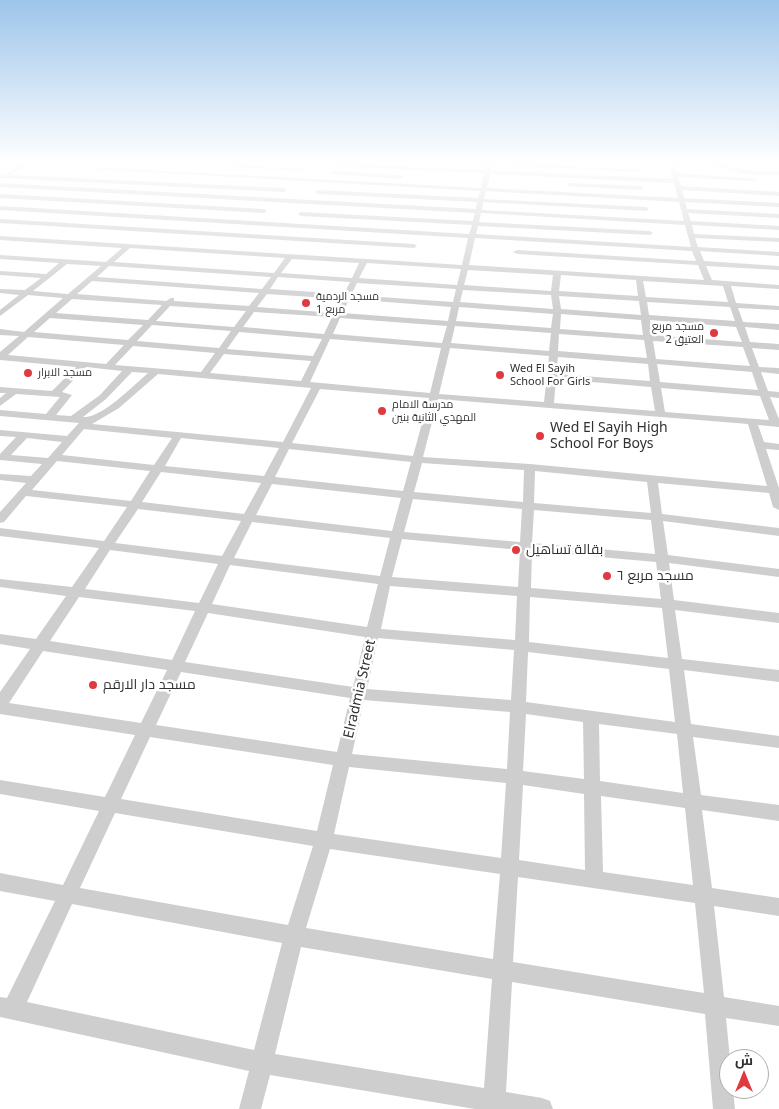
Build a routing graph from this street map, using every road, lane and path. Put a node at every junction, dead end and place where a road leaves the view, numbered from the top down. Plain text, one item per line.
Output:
1 (26, 214) edge
2 (102, 214) edge
3 (107, 214) junction
4 (177, 214) edge
5 (262, 214) edge
6 (301, 214) joint
7 (380, 214) edge
8 (478, 214) edge
9 (510, 214) edge
10 (568, 214) edge
11 (647, 214) edge
12 (686, 214) edge
13 (744, 214) edge
14 (771, 215) junction
15 (779, 216) edge
16 (568, 217) junction
17 (173, 218) junction
18 (378, 218) junction
19 (0, 221) edge
20 (648, 221) junction
21 (14, 222) junction
22 (254, 223) junction
23 (689, 223) junction
24 (476, 224) junction
25 (292, 225) junction
26 (92, 226) junction
27 (336, 228) junction
28 (567, 228) junction
29 (778, 228) edge
30 (0, 230) edge
31 (160, 230) junction
32 (370, 230) junction
33 (84, 231) dead end
34 (420, 233) junction
35 (650, 233) junction
36 (154, 236) dead end
37 (472, 236) junction
38 (692, 236) junction
39 (77, 237) dead end
40 (0, 238) edge
41 (242, 238) junction
42 (520, 239) junction
43 (328, 240) junction
44 (779, 240) edge
45 (147, 241) dead end
46 (567, 241) junction
47 (49, 242) junction
48 (69, 243) junction
49 (606, 244) junction
50 (128, 246) junction
51 (653, 246) junction
52 (141, 247) junction
53 (41, 248) dead end
54 (695, 249) junction
55 (215, 252) junction
56 (517, 252) junction
57 (34, 253) dead end
58 (779, 254) edge
59 (409, 255) junction
60 (290, 256) junction
61 (607, 257) junction
62 (0, 258) edge
63 (317, 258) junction
64 (27, 259) junction
65 (364, 261) junction
66 (65, 262) junction
67 (700, 263) junction
68 (106, 264) junction
69 (465, 268) junction
70 (779, 268) edge
71 (197, 270) junction
72 (514, 270) junction
73 (0, 273) edge
74 (557, 273) junction
75 (47, 276) junction
76 (275, 276) junction
77 (608, 276) junction
78 (640, 278) junction
79 (90, 279) junction
80 (354, 281) junction
81 (709, 282) junction
82 (726, 284) junction
83 (183, 286) junction
84 (779, 287) edge
85 (459, 288) junction
86 (0, 291) edge
87 (264, 292) junction
88 (26, 293) junction
89 (555, 294) junction
90 (70, 296) junction
91 (347, 297) junction
92 (643, 299) junction
93 (167, 304) junction
94 (454, 305) junction
95 (733, 305) junction
96 (779, 308) edge
97 (252, 309) junction
98 (1, 312) edge
99 (557, 312) junction
100 (49, 315) junction
101 (338, 316) junction
102 (647, 318) junction
103 (148, 323) junction
104 (739, 324) junction
105 (449, 325) junction
106 (779, 327) edge
107 (236, 330) junction
108 (0, 332) edge
109 (556, 332) junction
110 (27, 335) junction
111 (328, 337) junction
112 (648, 338) junction
113 (130, 344) junction
114 (749, 345) junction
115 (445, 347) junction
116 (779, 347) edge
117 (221, 351) junction
118 (553, 354) junction
119 (0, 357) edge
120 (316, 359) junction
121 (652, 360) junction
122 (84, 365) junction
123 (108, 367) junction
124 (129, 369) junction
125 (756, 369) junction
126 (779, 371) edge
127 (155, 372) junction
128 (203, 376) junction
129 (551, 376) junction
130 (656, 384) junction
131 (310, 385) junction
132 (0, 390) edge
133 (14, 390) junction
134 (55, 393) junction
135 (764, 394) junction
136 (779, 395) edge
137 (434, 396) junction
138 (0, 403) edge
139 (549, 404) junction
140 (0, 414) edge
141 (660, 414) junction
142 (13, 415) junction
143 (48, 418) junction
144 (81, 422) junction
145 (752, 422) junction
146 (778, 424) edge
147 (0, 427) edge
148 (0, 432) edge
149 (179, 434) junction
150 (24, 435) junction
151 (69, 439) junction
152 (286, 444) junction
153 (759, 445) junction
154 (779, 447) edge
155 (2, 457) edge
156 (52, 459) junction
157 (418, 460) junction
158 (530, 467) junction
159 (158, 468) junction
160 (0, 477) edge
161 (652, 478) junction
162 (269, 479) junction
163 (34, 480) junction
164 (776, 490) edge
165 (23, 492) junction
166 (408, 494) junction
167 (135, 504) junction
168 (529, 505) junction
169 (779, 506) edge
170 (249, 517) junction
171 (657, 517) junction
172 (0, 519) edge
173 (0, 532) edge
174 (779, 532) edge
175 (396, 535) junction
176 (108, 544) junction
177 (528, 546) junction
178 (660, 558) junction
179 (228, 559) junction
180 (779, 573) edge
181 (385, 581) junction
182 (0, 583) edge
183 (76, 592) junction
184 (525, 592) junction
185 (668, 604) junction
186 (205, 608) junction
187 (779, 618) edge
188 (373, 633) junction
189 (0, 639) edge
190 (40, 646) junction
191 (522, 646) junction
192 (677, 663) junction
193 (177, 664) junction
194 (779, 676) edge
195 (360, 694) junction
196 (0, 704) edge
197 (519, 707) junction
198 (0, 708) edge
199 (591, 717) junction
200 (145, 729) junction
201 (684, 730) junction
202 (779, 742) edge
203 (344, 760) junction
204 (515, 777) junction
205 (0, 786) edge
206 (592, 788) junction
207 (693, 802) junction
208 (110, 803) junction
209 (779, 813) edge
210 (324, 840) junction
211 (508, 868) junction
212 (594, 881) junction
213 (0, 882) edge
214 (68, 894) junction
215 (702, 896) junction
216 (779, 907) edge
217 (294, 936) junction
218 (502, 970) junction
219 (715, 1005) junction
220 (7, 1008) edge
221 (779, 1016) edge
222 (263, 1063) junction
223 (494, 1100) junction
224 (250, 1109) edge
225 (542, 1109) edge
226 (724, 1109) edge

1 - 21 street
2 - 3 street
3 - 17 street
3 - 26 street
4 - 17 street
5 - 22 street
6 - 18 street
6 - 25 street
7 - 18 street
8 - 24 street, Elradmia Street
9 - 16 street
10 - 16 street
11 - 20 street
12 - 23 street
13 - 14 street
14 - 15 street
14 - 29 street
16 - 20 street
16 - 28 street
17 - 22 street
17 - 31 street
18 - 24 street
18 - 32 street
19 - 21 street
20 - 23 street
20 - 35 street
21 - 26 street
21 - 30 street
22 - 25 street
22 - 41 street
23 - 29 street
23 - 38 street
24 - 28 street
24 - 37 street, Elradmia Street
25 - 27 street
26 - 31 street
26 - 33 street
27 - 32 street
27 - 43 street
28 - 35 street
28 - 46 street
31 - 36 street
31 - 41 street
32 - 34 street
34 - 37 street
34 - 59 street
35 - 51 street
37 - 42 street
37 - 69 street, Elradmia Street
38 - 44 street
38 - 54 street
39 - 48 street
40 - 47 street
41 - 43 street
42 - 46 street
42 - 56 street
43 - 59 street
43 - 63 street
45 - 52 street
46 - 49 street
47 - 48 street
47 - 53 street
48 - 50 street
49 - 51 street
49 - 61 street
50 - 52 street
50 - 68 street
51 - 54 street
52 - 55 street
54 - 58 street
54 - 67 street
55 - 60 street
55 - 71 street
56 - 61 street
56 - 72 street
57 - 64 street
59 - 65 street
59 - 69 street
60 - 63 street
60 - 76 street
61 - 67 street
61 - 77 street
62 - 64 street
63 - 65 street
64 - 66 street
65 - 80 street
66 - 68 street
66 - 75 street
67 - 70 street
67 - 81 street
68 - 71 street
68 - 79 street
69 - 72 street
69 - 85 street, Elradmia Street
71 - 76 street
71 - 83 street
72 - 74 street
73 - 75 street
74 - 77 street
74 - 89 street
75 - 88 street
76 - 80 street
76 - 87 street
77 - 78 street
78 - 81 street
78 - 92 street
79 - 83 street
79 - 90 street
80 - 85 street
80 - 91 street
81 - 82 street
82 - 84 street
82 - 95 street
83 - 87 street
83 - 93 street
85 - 89 street
85 - 94 street, Elradmia Street
86 - 88 street
87 - 91 street
87 - 97 street
88 - 90 street
88 - 98 street
89 - 92 street
89 - 99 street
90 - 93 street
90 - 100 street
91 - 94 street
91 - 101 street
92 - 95 street
92 - 102 street
93 - 97 street
93 - 103 street
94 - 99 street
94 - 105 street, Elradmia Street
95 - 96 street
95 - 104 street
97 - 101 street
97 - 107 street
99 - 102 street
99 - 109 street
100 - 103 street
100 - 110 street
101 - 105 street
101 - 111 street
102 - 104 street
102 - 112 street
103 - 107 street
103 - 113 street
104 - 106 street
104 - 114 street
105 - 109 street
105 - 115 street, Elradmia Street
107 - 111 street
107 - 117 street
108 - 110 street
109 - 112 street
109 - 118 street
110 - 113 street
110 - 119 street
111 - 115 street
111 - 120 street
112 - 114 street
112 - 121 street
113 - 117 street
113 - 123 street
114 - 116 street
114 - 125 street
115 - 118 street
115 - 137 street, Elradmia Street
117 - 120 street
117 - 128 street
118 - 121 street
118 - 129 street
119 - 122 street
120 - 131 street
121 - 125 street
121 - 130 street
122 - 123 street
122 - 134 street
123 - 124 street
124 - 127 street
124 - 144 street
125 - 126 street
125 - 135 street
127 - 128 street
127 - 144 street
128 - 131 street
129 - 130 street
129 - 139 street
130 - 135 street
130 - 141 street
131 - 137 street
131 - 152 street
132 - 133 street
133 - 134 street
133 - 138 street
134 - 143 street
135 - 136 street
135 - 146 street
137 - 139 street
137 - 157 street, Elradmia Street
139 - 141 street
140 - 142 street
141 - 145 street
142 - 143 street
142 - 147 street
143 - 144 street
144 - 149 street
144 - 151 street
145 - 146 street
145 - 153 street
148 - 150 street
149 - 152 street
149 - 159 street
150 - 151 street
150 - 155 street
151 - 156 street
152 - 157 street
152 - 162 street
153 - 154 street
153 - 164 street
155 - 156 street
156 - 159 street
156 - 163 street
157 - 158 street
157 - 166 street, Elradmia Street
158 - 161 street
158 - 168 street
159 - 162 street
159 - 167 street
160 - 163 street
161 - 164 street
161 - 171 street
162 - 166 street
162 - 170 street
163 - 165 street
164 - 169 street
165 - 167 street
165 - 172 street
166 - 168 street
166 - 175 street, Elradmia Street
167 - 170 street
167 - 176 street
168 - 171 street
168 - 177 street
170 - 175 street
170 - 179 street
171 - 174 street
171 - 178 street
173 - 176 street
175 - 177 street
175 - 181 street, Elradmia Street
176 - 179 street
176 - 183 street
177 - 178 street
177 - 184 street
178 - 180 street
178 - 185 street
179 - 181 street
179 - 186 street
181 - 184 street
181 - 188 street, Elradmia Street
182 - 183 street
183 - 186 street
183 - 190 street
184 - 185 street
184 - 191 street
185 - 187 street
185 - 192 street
186 - 188 street
186 - 193 street
188 - 191 street
188 - 195 street, Elradmia Street
189 - 190 street
190 - 193 street
190 - 196 street
191 - 192 street
191 - 197 street
192 - 194 street
192 - 201 street
193 - 195 street
193 - 200 street
195 - 197 street
195 - 203 street, Elradmia Street
197 - 199 street
197 - 204 street
198 - 200 street
199 - 201 street
199 - 206 street
200 - 203 street
200 - 208 street
201 - 202 street
201 - 207 street
203 - 204 street
203 - 210 street, Elradmia Street
204 - 206 street
204 - 211 street
205 - 208 street
206 - 207 street
206 - 212 street
207 - 209 street
207 - 215 street
208 - 210 street
208 - 214 street
210 - 211 street
210 - 217 street, Elradmia Street
211 - 212 street
211 - 218 street
212 - 215 street
213 - 214 street
214 - 217 street
214 - 220 street
215 - 216 street
215 - 219 street
217 - 218 street
217 - 222 street, Elradmia Street
218 - 219 street
218 - 223 street
219 - 221 street
219 - 226 street
220 - 222 street
222 - 223 street
222 - 224 street, Elradmia Street
223 - 225 street

